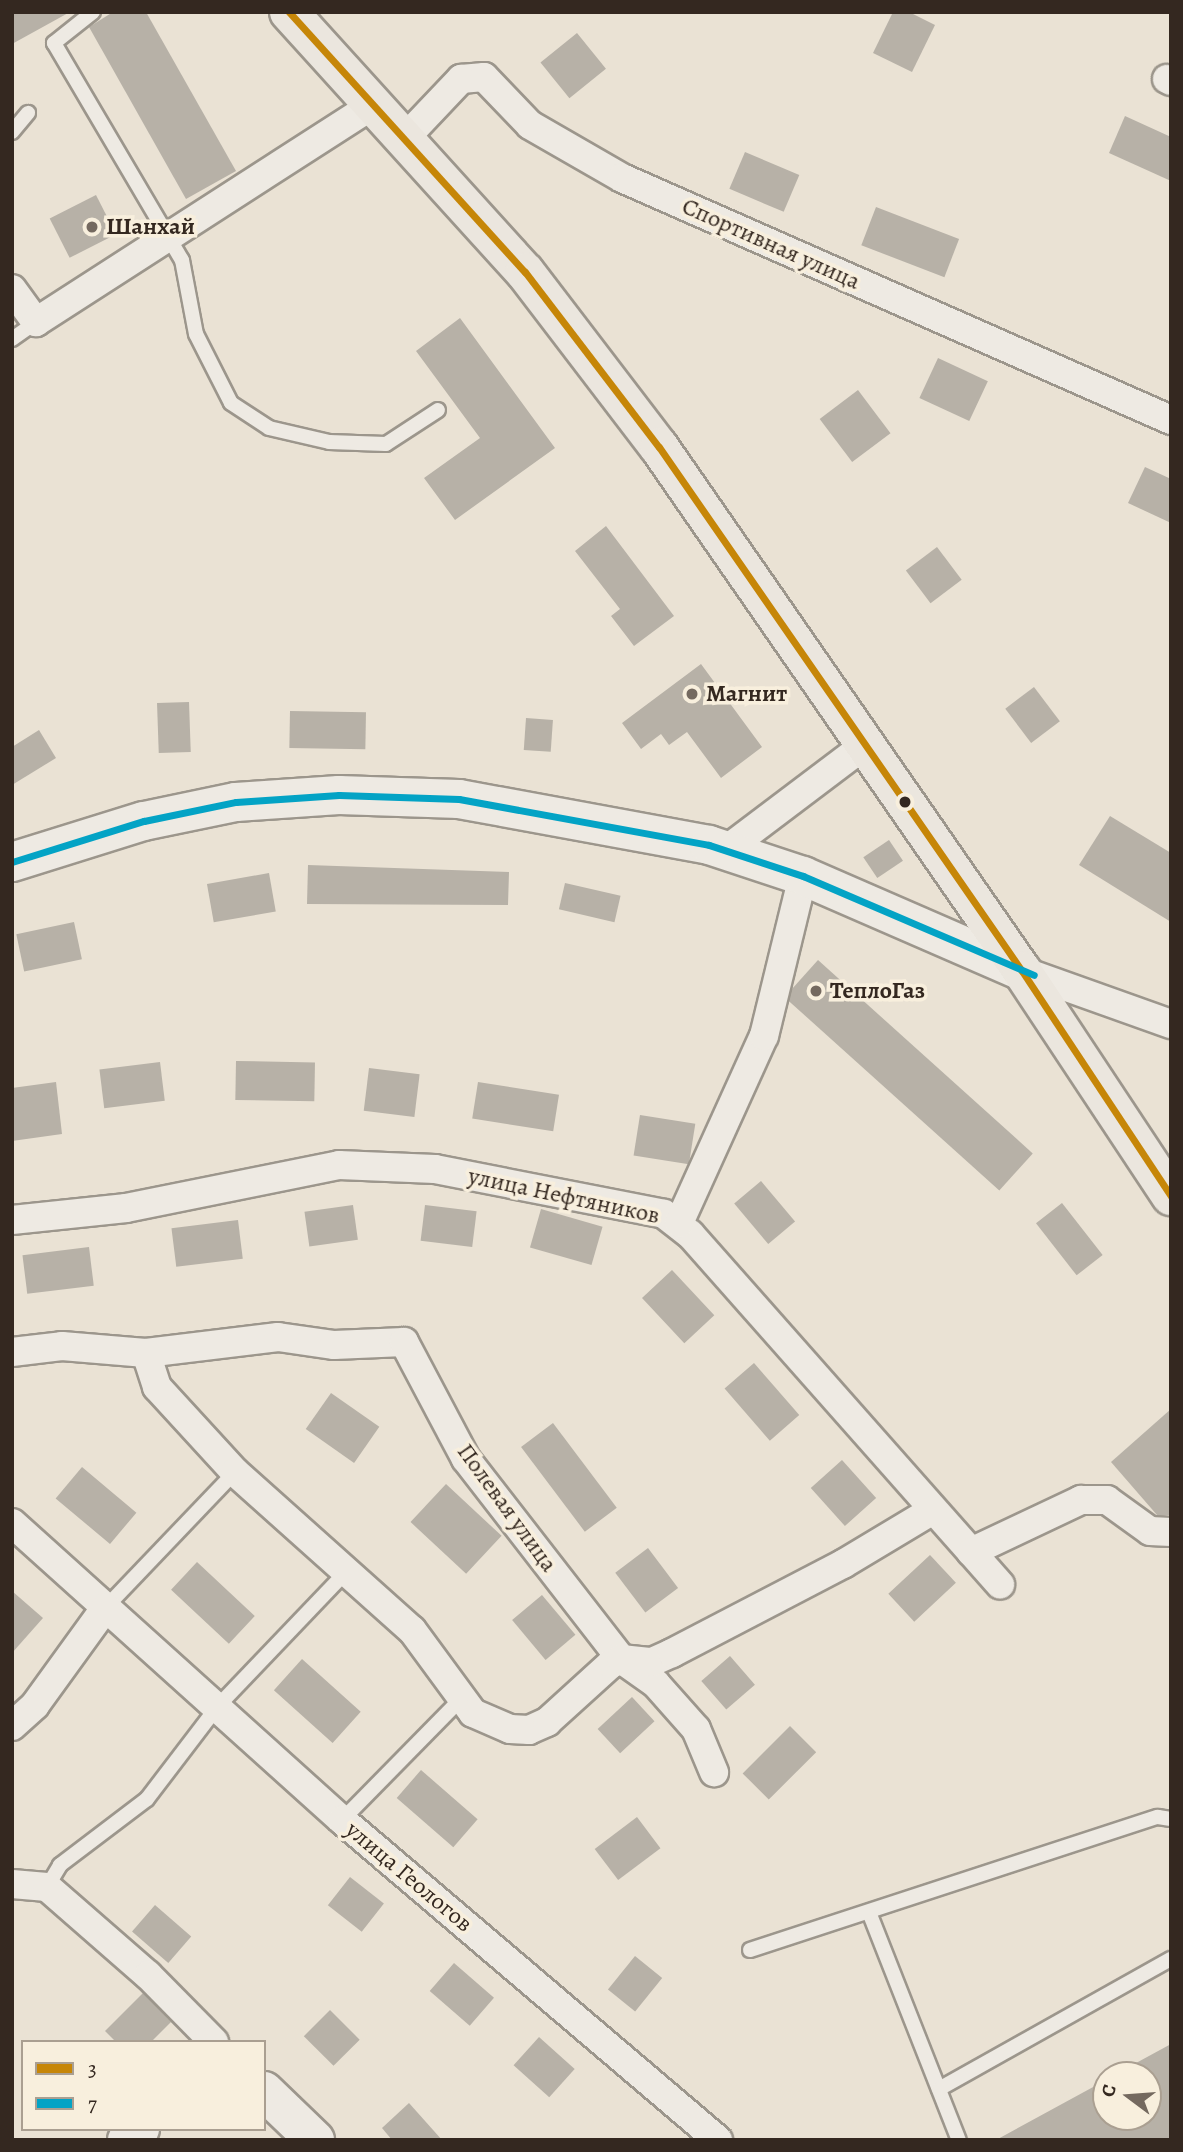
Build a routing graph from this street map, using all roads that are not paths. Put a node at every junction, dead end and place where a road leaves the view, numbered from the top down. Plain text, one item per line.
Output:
1 (93, 12) edge
2 (289, 12) edge
3 (376, 103) junction
4 (28, 113) dead end
5 (12, 132) edge
6 (407, 136) junction
7 (172, 239) junction
8 (12, 289) edge
9 (36, 322) junction
10 (12, 339) edge
11 (438, 410) dead end
12 (1171, 420) edge
13 (866, 745) junction
14 (726, 850) junction
15 (12, 862) edge
16 (803, 876) junction
17 (1022, 971) junction
18 (1171, 1024) edge
19 (1170, 1195) edge
20 (12, 1220) edge
21 (679, 1223) junction
22 (12, 1352) edge
23 (146, 1353) junction
24 (235, 1472) junction
25 (933, 1510) junction
26 (12, 1523) edge
27 (1171, 1532) edge
28 (971, 1552) junction
29 (347, 1571) junction
30 (1000, 1585) dead end
31 (106, 1607) junction
32 (621, 1659) junction
33 (461, 1699) junction
34 (217, 1707) junction
35 (12, 1726) edge
36 (714, 1772) dead end
37 (1171, 1819) edge
38 (342, 1820) junction
39 (12, 1884) edge
40 (47, 1887) junction
41 (869, 1912) junction
42 (750, 1950) dead end
43 (1171, 1959) edge
44 (212, 2040) edge
45 (939, 2089) junction
46 (266, 2093) edge
47 (315, 2140) edge
48 (718, 2140) edge
49 (959, 2140) edge

1 - 7 lane
2 - 3 main road
3 - 6 main road
3 - 7 street
4 - 5 lane
6 - 12 street, Спортивная улица
6 - 13 main road
7 - 9 street
7 - 11 lane
8 - 9 street
9 - 10 lane
13 - 14 street
13 - 17 main road
14 - 15 street
14 - 16 street
16 - 17 street
16 - 21 street
17 - 18 street
17 - 19 main road
20 - 21 street, улица Нефтяников
21 - 25 street, улица Нефтяников
22 - 23 street, Полевая улица
23 - 24 street
23 - 32 street, Полевая улица
24 - 29 street
24 - 31 lane
25 - 28 street, улица Нефтяников
25 - 32 street
26 - 31 street, улица Геологов
27 - 28 street
28 - 30 street, улица Нефтяников
29 - 33 street
29 - 34 lane
31 - 34 street, улица Геологов
31 - 35 street
32 - 33 street
32 - 36 street, Полевая улица
33 - 38 lane
34 - 38 street, улица Геологов
34 - 40 lane
37 - 41 lane
38 - 48 street, улица Геологов
39 - 40 street
40 - 44 street
41 - 42 lane
41 - 45 lane
43 - 45 lane
45 - 49 lane
46 - 47 street

